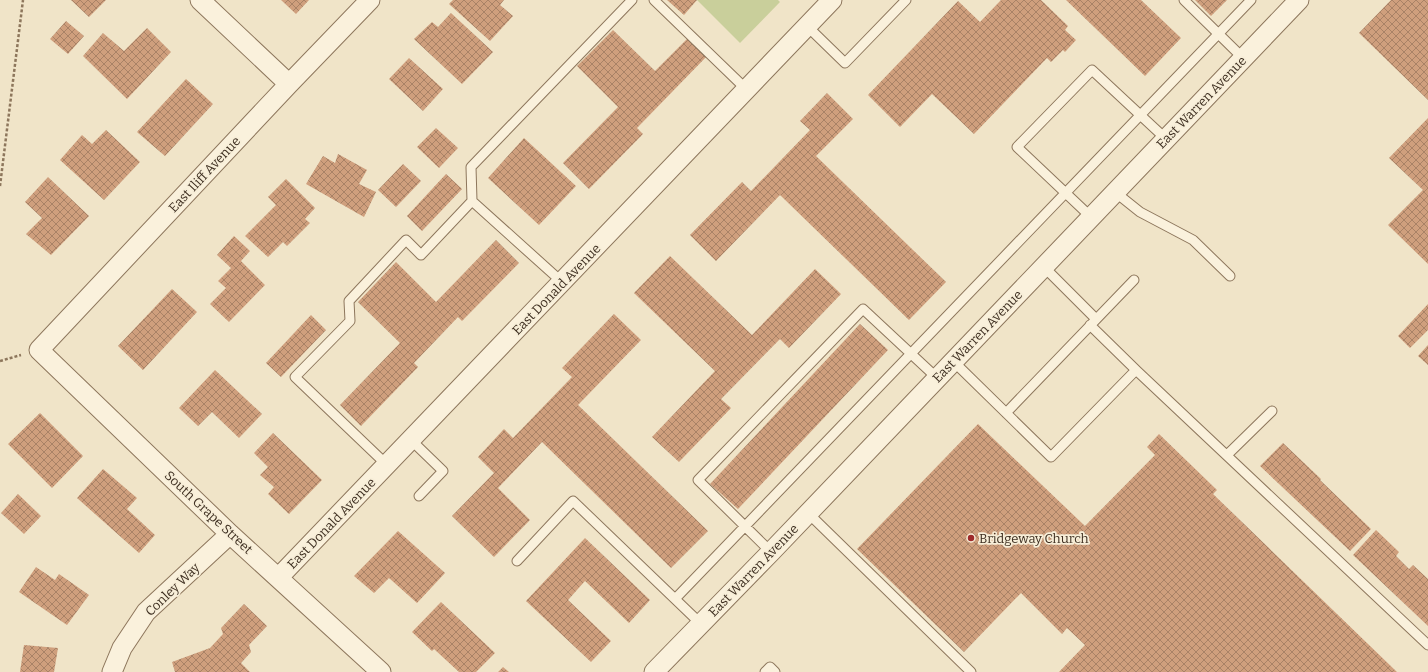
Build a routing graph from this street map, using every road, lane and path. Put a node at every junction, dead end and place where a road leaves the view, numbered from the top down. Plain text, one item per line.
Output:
1 (23, 0) edge
2 (200, 0) edge
3 (370, 0) edge
4 (632, 0) edge
5 (654, 0) edge
6 (832, 0) edge
7 (906, 0) edge
8 (1184, 0) edge
9 (1251, 0) edge
10 (1299, 0) edge
11 (806, 26) junction
12 (1218, 34) junction
13 (1243, 58) junction
14 (289, 84) junction
15 (746, 89) junction
16 (1140, 115) junction
17 (1166, 139) junction
18 (0, 186) edge
19 (1115, 192) junction
20 (1065, 193) junction
21 (472, 201) junction
22 (1091, 217) junction
23 (1044, 267) junction
24 (1230, 276) dead end
25 (1134, 280) dead end
26 (562, 282) junction
27 (1093, 322) junction
28 (39, 350) joint
29 (911, 354) junction
30 (953, 361) junction
31 (1136, 370) junction
32 (937, 378) junction
33 (1272, 411) dead end
34 (1006, 413) junction
35 (411, 440) junction
36 (1228, 455) junction
37 (388, 465) junction
38 (419, 496) dead end
39 (808, 513) junction
40 (745, 526) junction
41 (230, 534) junction
42 (771, 552) junction
43 (517, 561) dead end
44 (279, 577) junction
45 (675, 599) junction
46 (701, 624) junction
47 (1428, 645) edge
48 (112, 672) edge
49 (381, 672) edge
50 (654, 672) edge
51 (765, 672) edge
52 (775, 672) edge
53 (971, 672) edge

1 - 18 path
2 - 14 street
3 - 14 street, East Iliff Avenue
4 - 21 lane
5 - 15 lane
6 - 11 street, East Donald Avenue
7 - 11 lane
8 - 12 lane
9 - 12 lane
10 - 13 street, East Warren Avenue
11 - 15 street, East Donald Avenue
12 - 13 lane
12 - 16 lane
13 - 17 street, East Warren Avenue
14 - 28 street, East Iliff Avenue
15 - 26 street, East Donald Avenue
16 - 17 lane
16 - 20 lane
16 - 20 lane
17 - 19 street, East Warren Avenue
19 - 22 street, East Warren Avenue
19 - 24 lane
20 - 22 lane
20 - 29 lane
21 - 26 lane
21 - 37 lane
22 - 23 street, East Warren Avenue
23 - 27 lane
23 - 30 street, East Warren Avenue
25 - 27 lane
26 - 35 street, East Donald Avenue
27 - 31 lane
27 - 34 lane
28 - 41 street, South Grape Street
29 - 32 lane
29 - 40 lane
29 - 40 lane
30 - 32 street, East Warren Avenue
30 - 34 lane
31 - 34 lane
31 - 36 lane
32 - 39 street, East Warren Avenue
33 - 36 lane
35 - 37 street, East Donald Avenue
35 - 38 lane
36 - 47 lane
37 - 44 street, East Donald Avenue
39 - 42 street, East Warren Avenue
39 - 53 lane
40 - 42 lane
40 - 45 lane
41 - 44 street, South Grape Street
41 - 48 street, Conley Way
42 - 46 street, East Warren Avenue
43 - 45 lane
44 - 49 street, South Grape Street
45 - 46 lane
46 - 50 street, East Warren Avenue
51 - 52 lane

